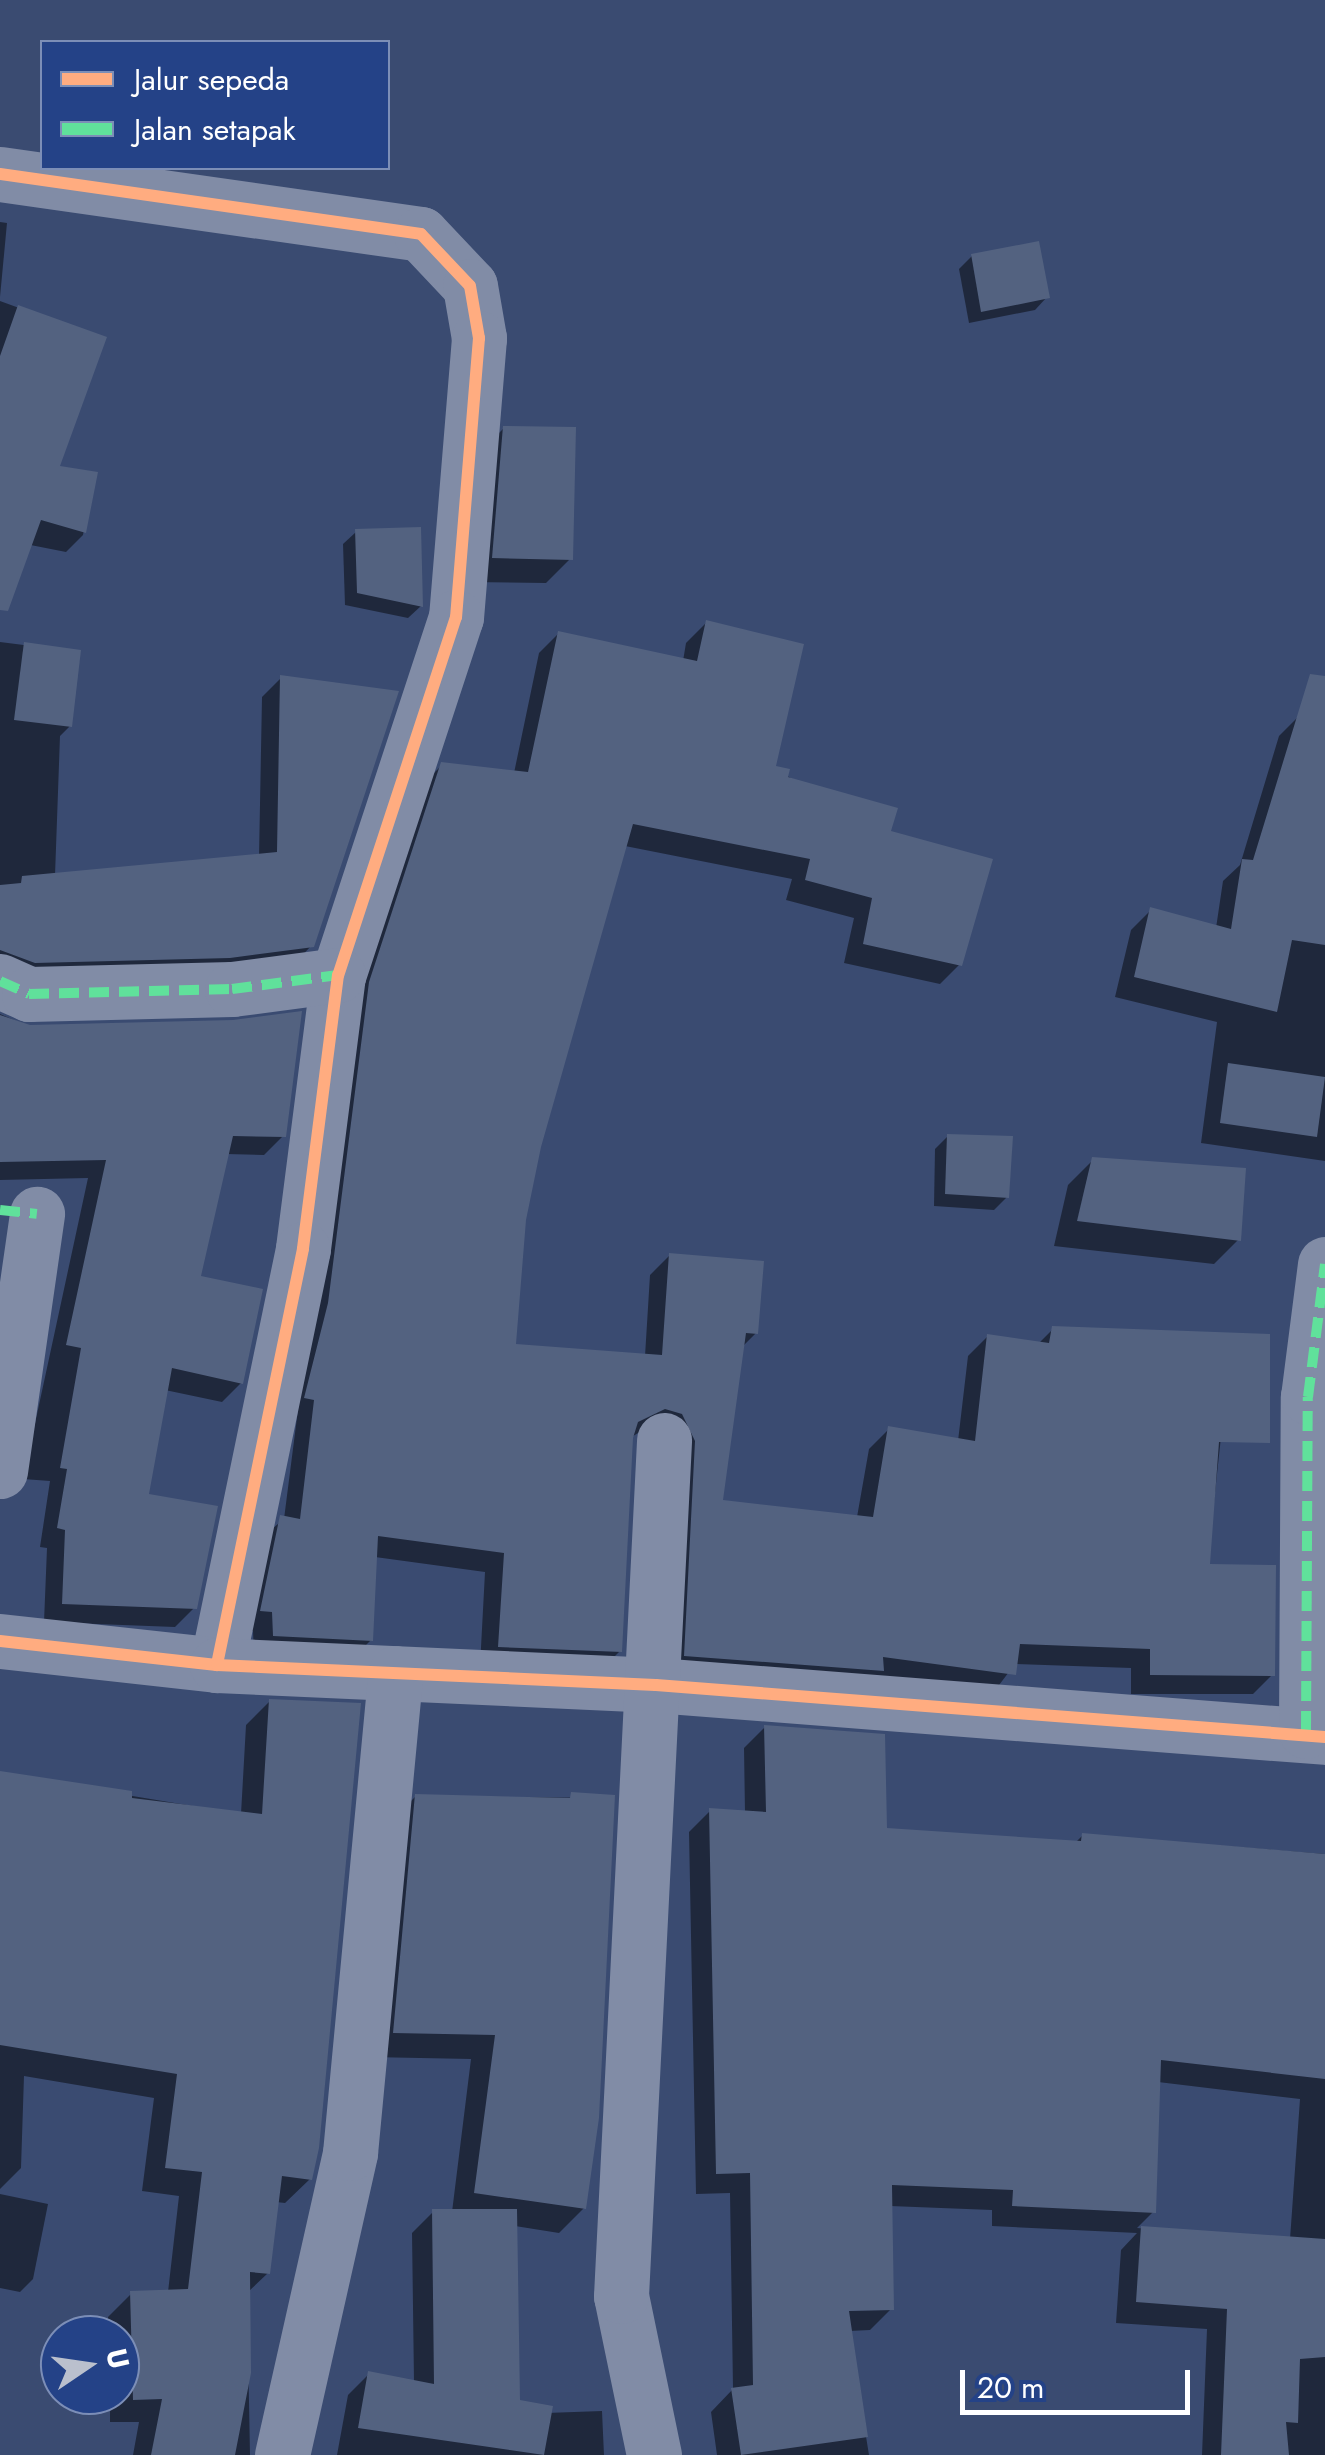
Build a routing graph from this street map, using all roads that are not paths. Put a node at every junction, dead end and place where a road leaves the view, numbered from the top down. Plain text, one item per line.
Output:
1 (0, 174) edge
2 (338, 975) junction
3 (0, 981) edge
4 (37, 1214) dead end
5 (1325, 1264) edge
6 (664, 1440) dead end
7 (0, 1471) edge
8 (0, 1641) edge
9 (217, 1665) junction
10 (395, 1673) junction
11 (656, 1685) junction
12 (1316, 1734) edge
13 (282, 2455) edge
14 (654, 2455) edge

1 - 2 street
2 - 3 street
2 - 9 street
4 - 7 street
5 - 12 street
6 - 11 street
8 - 9 street
9 - 10 street
10 - 11 street
10 - 13 street
11 - 12 street
11 - 14 street

